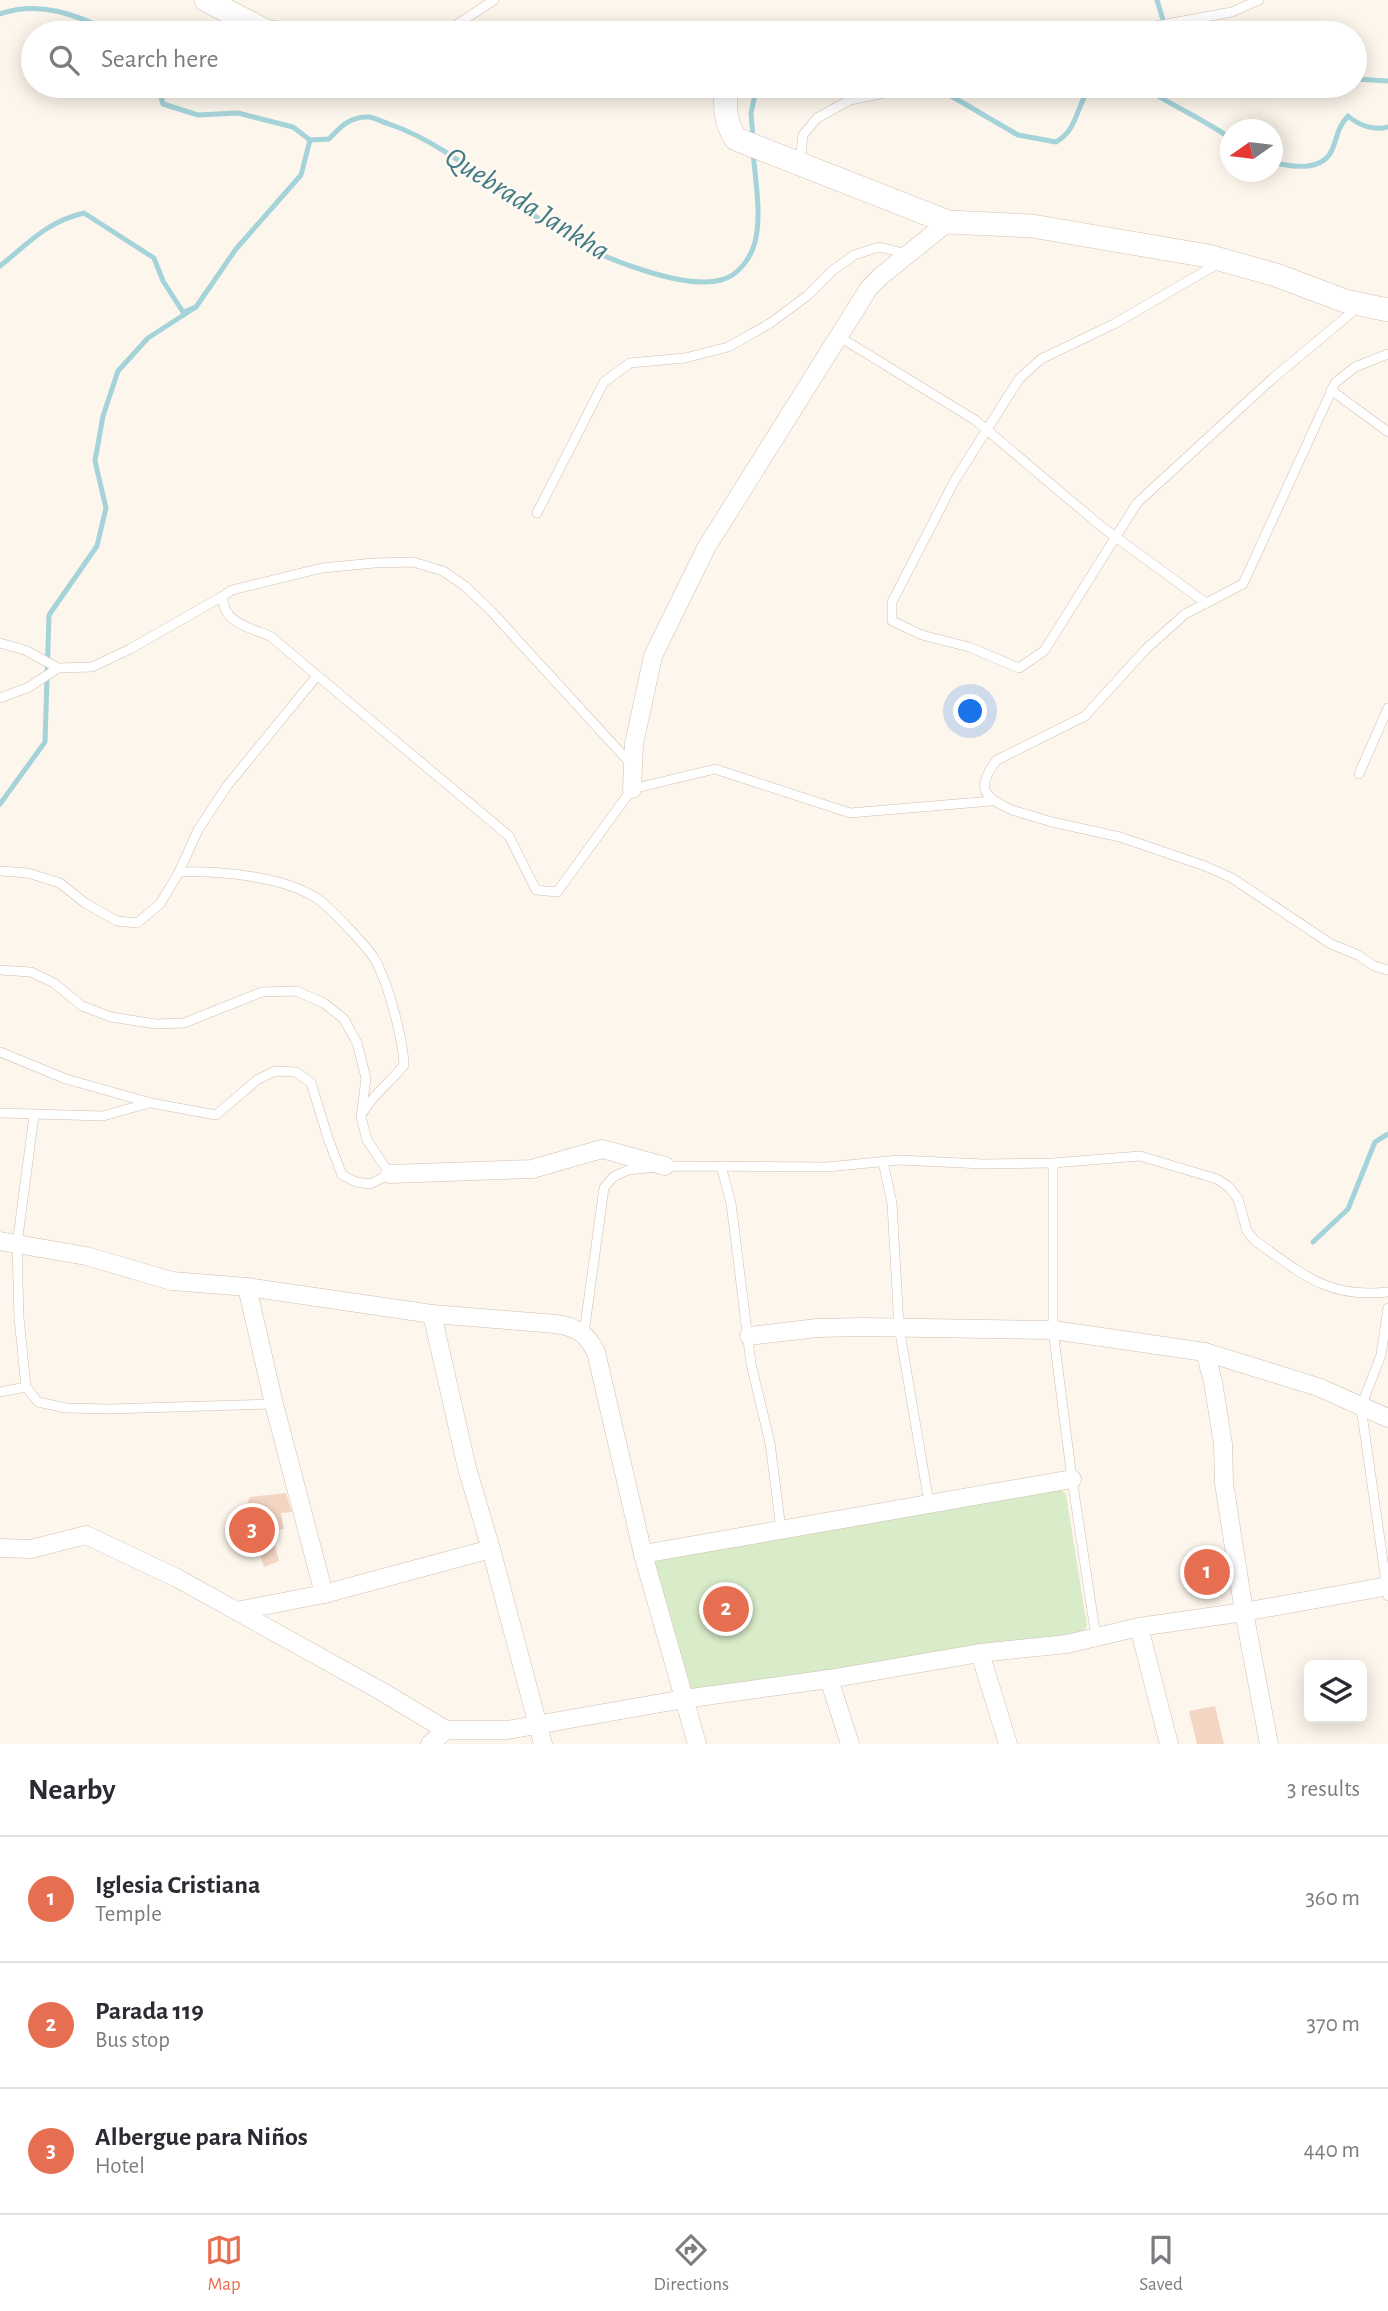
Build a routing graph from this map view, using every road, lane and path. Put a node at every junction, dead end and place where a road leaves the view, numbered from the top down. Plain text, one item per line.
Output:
1 (206, 0) edge
2 (494, 0) edge
3 (1259, 0) edge
4 (247, 21) edge
5 (462, 21) edge
6 (1183, 21) edge
7 (726, 98) edge
8 (860, 98) edge
9 (800, 164) junction
10 (948, 222) junction
11 (908, 254) junction
12 (1223, 260) junction
13 (1361, 304) junction
14 (1388, 310) edge
15 (838, 336) junction
16 (1388, 354) edge
17 (1331, 390) junction
18 (987, 430) junction
19 (1388, 432) edge
20 (537, 513) dead end
21 (1114, 536) junction
22 (223, 596) junction
23 (1206, 603) junction
24 (0, 643) edge
25 (58, 668) junction
26 (316, 677) junction
27 (0, 698) edge
28 (1388, 708) edge
29 (632, 765) junction
30 (1359, 774) dead end
31 (632, 789) junction
32 (992, 801) junction
33 (0, 871) edge
34 (179, 873) junction
35 (0, 970) edge
36 (1388, 970) edge
37 (0, 1052) edge
38 (151, 1103) junction
39 (0, 1113) edge
40 (34, 1116) junction
41 (361, 1117) junction
42 (883, 1162) junction
43 (1053, 1163) junction
44 (665, 1166) junction
45 (721, 1166) junction
46 (390, 1174) junction
47 (9, 1242) edge
48 (247, 1287) junction
49 (1388, 1292) edge
50 (1388, 1308) edge
51 (432, 1314) junction
52 (899, 1327) junction
53 (1054, 1330) junction
54 (584, 1333) junction
55 (749, 1336) junction
56 (1205, 1352) junction
57 (26, 1387) junction
58 (0, 1392) edge
59 (274, 1404) junction
60 (1361, 1407) junction
61 (1388, 1418) edge
62 (1072, 1479) junction
63 (929, 1503) junction
64 (781, 1529) junction
65 (0, 1548) edge
66 (491, 1549) junction
67 (643, 1554) junction
68 (1387, 1590) edge
69 (324, 1594) junction
70 (237, 1611) junction
71 (1244, 1612) junction
72 (1139, 1627) junction
73 (1096, 1637) junction
74 (980, 1653) junction
75 (829, 1679) junction
76 (684, 1699) junction
77 (537, 1724) junction
78 (446, 1730) junction
79 (430, 1744) edge
80 (543, 1744) edge
81 (697, 1744) edge
82 (850, 1744) edge
83 (1008, 1744) edge
84 (1169, 1744) edge
85 (1269, 1744) edge

1 - 4 street
2 - 5 lane
3 - 6 lane
7 - 9 street
8 - 9 lane
9 - 10 street
10 - 11 street
10 - 12 street
11 - 15 street
11 - 20 lane
12 - 13 street
12 - 18 lane
13 - 14 street
13 - 21 lane
15 - 18 lane
15 - 29 street
16 - 17 lane
17 - 19 lane
17 - 23 lane
18 - 21 lane
18 - 21 lane
21 - 23 lane
22 - 25 lane
22 - 26 lane
22 - 29 lane
23 - 32 lane
24 - 25 lane
25 - 27 lane
26 - 31 lane
26 - 34 lane
28 - 30 lane
29 - 31 street
31 - 32 lane
32 - 36 lane
33 - 34 lane
34 - 41 lane
35 - 41 lane
37 - 38 lane
38 - 40 lane
38 - 46 lane
39 - 40 lane
40 - 47 lane
41 - 46 lane
42 - 43 lane
42 - 45 lane
42 - 52 lane
43 - 49 lane
43 - 53 lane
44 - 45 lane
44 - 46 street
44 - 54 lane
45 - 55 lane
47 - 48 street
47 - 57 lane
48 - 51 street
48 - 59 street
50 - 60 lane
51 - 54 street
51 - 66 street
52 - 53 street
52 - 55 street
52 - 63 lane
53 - 56 street
53 - 62 lane
54 - 67 street
55 - 64 lane
56 - 60 street
56 - 71 street
57 - 58 lane
57 - 59 lane
59 - 69 street
60 - 61 street
60 - 68 lane
62 - 63 street
62 - 73 lane
63 - 64 street
64 - 67 street
65 - 70 street
66 - 69 street
66 - 77 street
67 - 76 street
68 - 71 street
69 - 70 street
70 - 78 street
71 - 72 street
71 - 85 street
72 - 73 street
72 - 84 street
73 - 74 street
74 - 75 street
74 - 83 street
75 - 76 street
75 - 82 street
76 - 77 street
76 - 81 street
77 - 78 street
77 - 80 street
78 - 79 street

